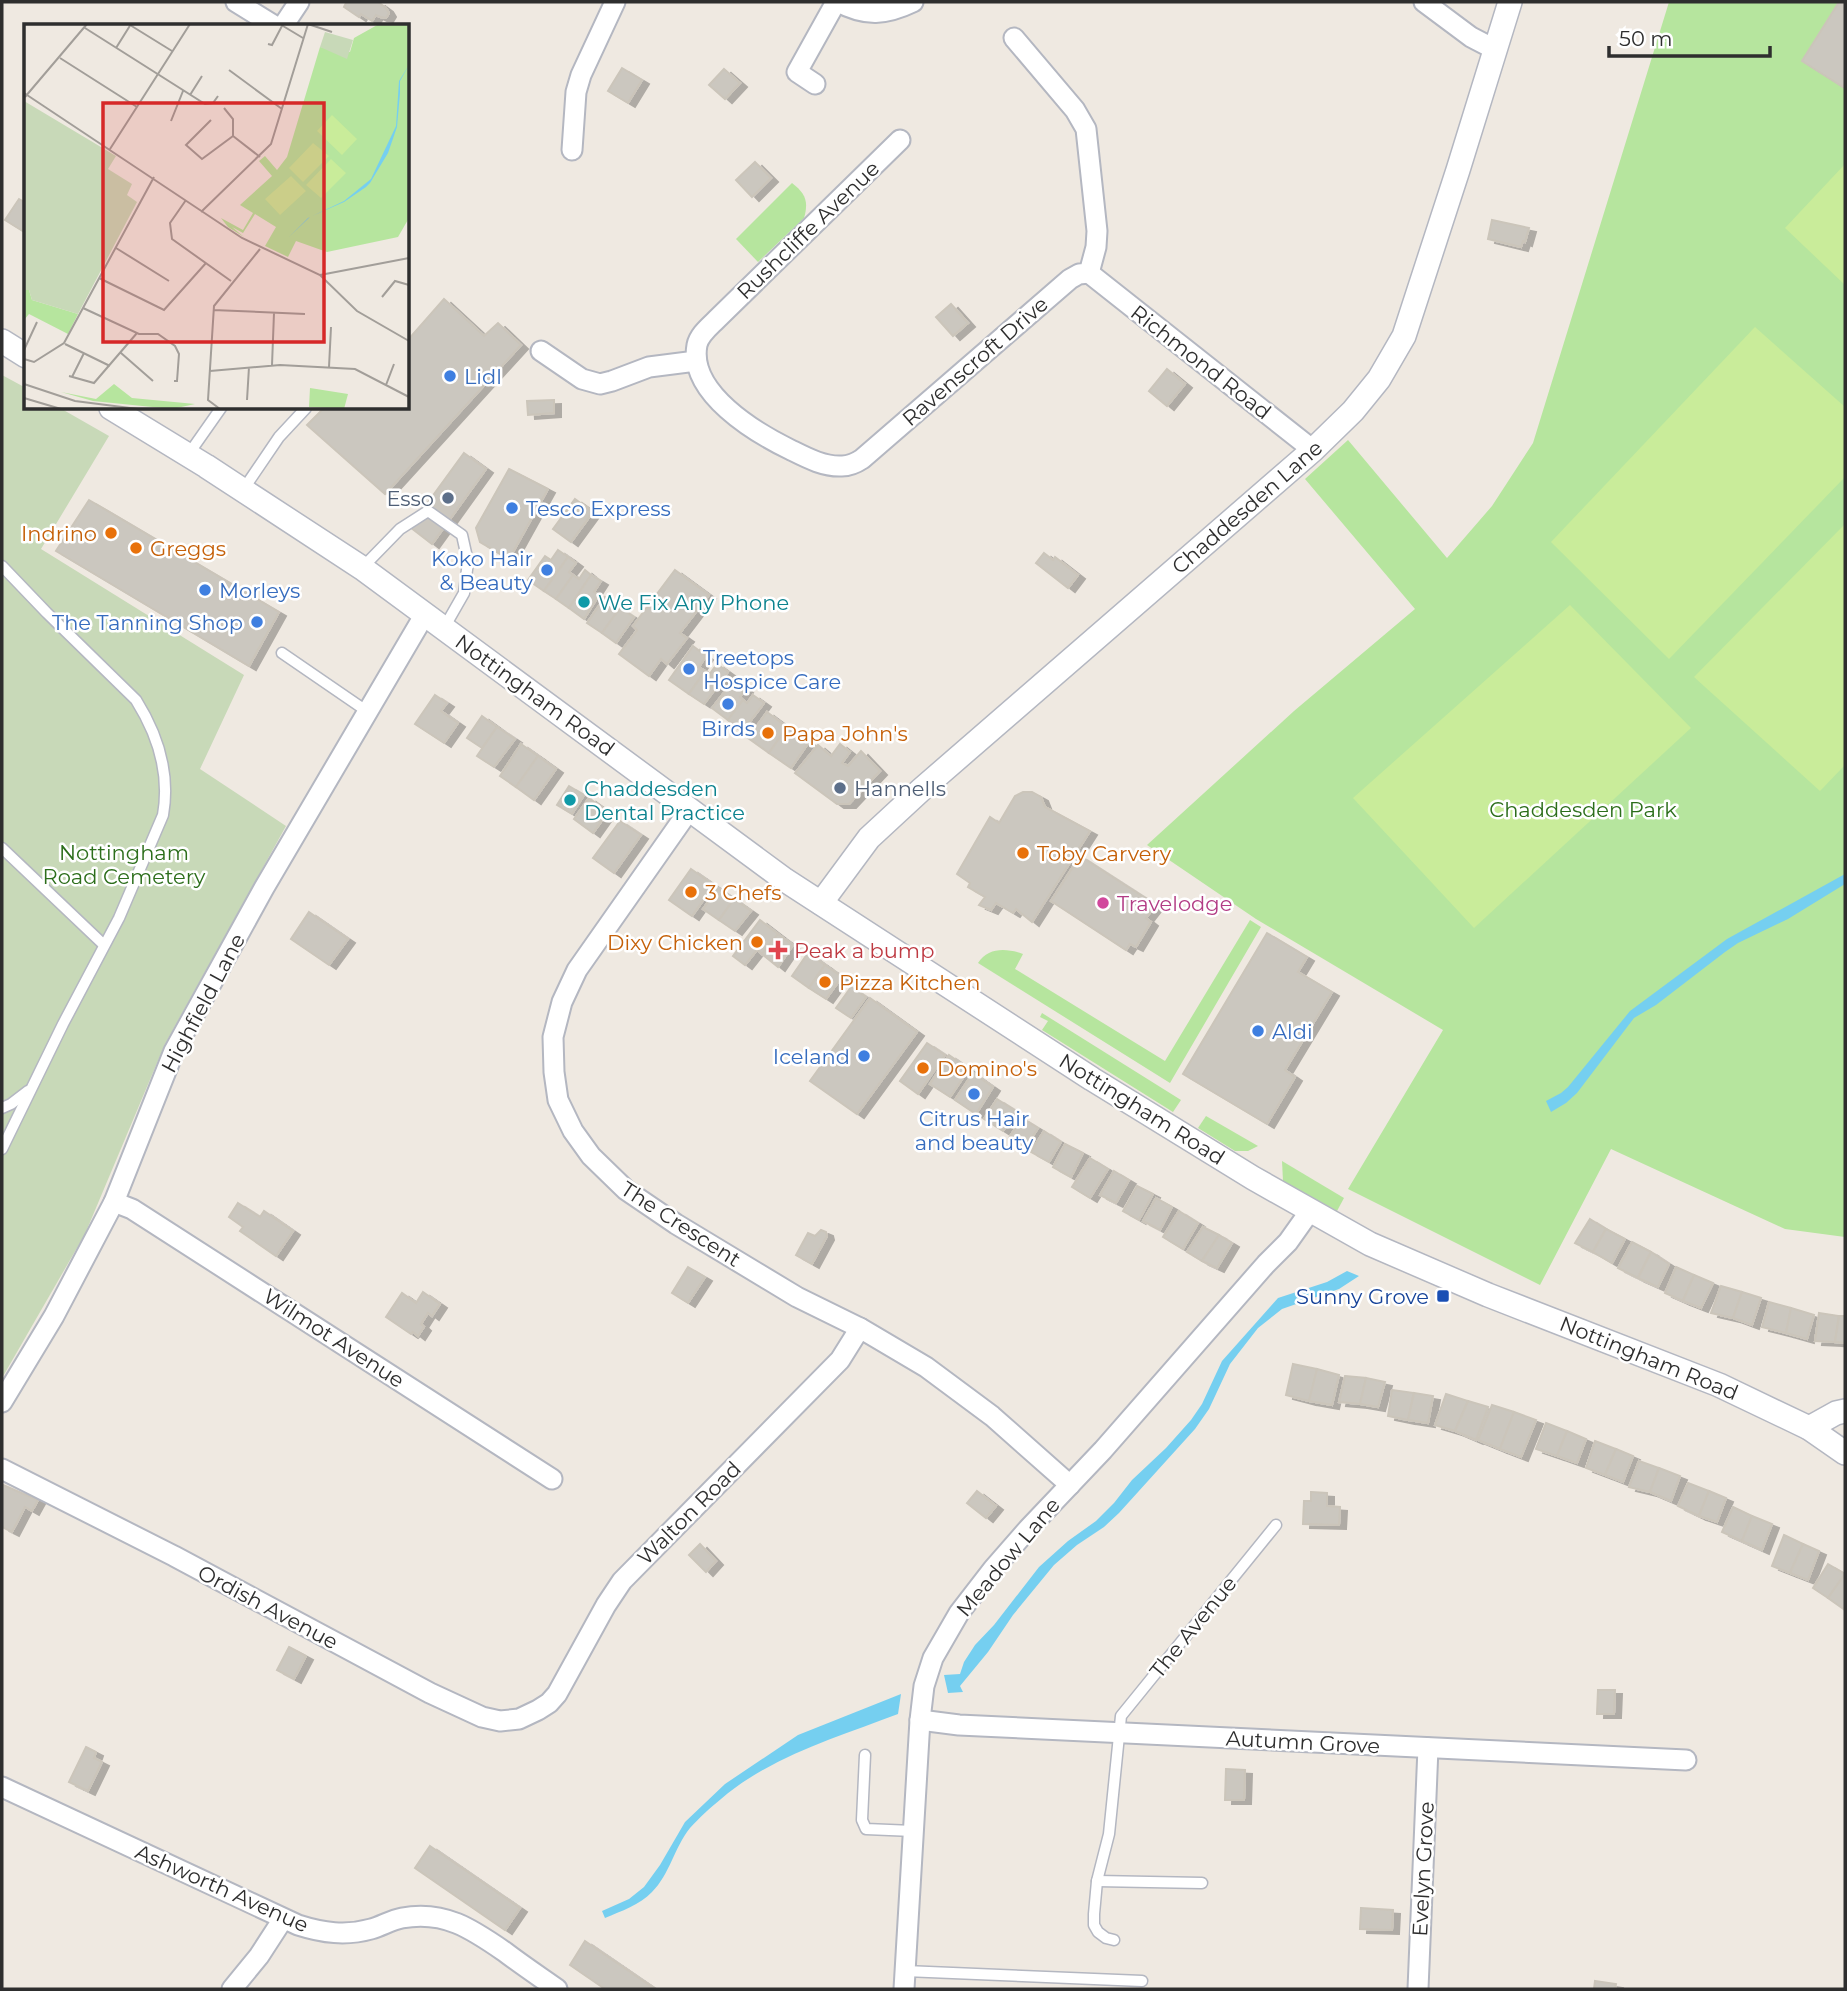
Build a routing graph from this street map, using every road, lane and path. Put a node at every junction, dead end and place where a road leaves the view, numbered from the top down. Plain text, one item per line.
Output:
1 (236, 2) edge
2 (299, 2) edge
3 (615, 2) edge
4 (837, 2) edge
5 (913, 2) edge
6 (1424, 2) edge
7 (1510, 2) edge
8 (272, 24) edge
9 (284, 24) edge
10 (1014, 38) dead end
11 (1496, 50) junction
12 (815, 84) dead end
13 (901, 140) dead end
14 (572, 149) dead end
15 (1088, 273) junction
16 (2, 341) edge
17 (541, 351) dead end
18 (24, 355) edge
19 (696, 361) junction
20 (114, 410) edge
21 (220, 410) edge
22 (304, 410) edge
23 (1313, 450) junction
24 (188, 455) junction
25 (242, 490) junction
26 (2, 566) edge
27 (362, 568) junction
28 (425, 614) junction
29 (444, 629) junction
30 (282, 653) dead end
31 (368, 712) junction
32 (690, 809) junction
33 (2, 848) edge
34 (821, 903) junction
35 (104, 946) junction
36 (34, 1086) junction
37 (2, 1108) edge
38 (2, 1149) edge
39 (114, 1202) junction
40 (1310, 1211) junction
41 (860, 1328) junction
42 (2, 1402) edge
43 (1845, 1411) edge
44 (1809, 1428) junction
45 (1845, 1453) edge
46 (2, 1469) edge
47 (552, 1479) dead end
48 (1070, 1485) junction
49 (1276, 1525) dead end
50 (538, 1710) joint
51 (920, 1720) junction
52 (1118, 1732) junction
53 (1428, 1748) junction
54 (865, 1755) dead end
55 (1686, 1760) dead end
56 (2, 1787) edge
57 (913, 1831) junction
58 (1097, 1881) junction
59 (1202, 1883) dead end
60 (284, 1919) junction
61 (1114, 1940) dead end
62 (905, 1980) edge
63 (1143, 1981) dead end
64 (232, 1989) edge
65 (557, 1989) edge
66 (1418, 1989) edge

1 - 8 street
2 - 9 street
3 - 14 street
4 - 5 street
4 - 12 street
6 - 11 street
7 - 11 street, Chaddesden Lane
10 - 15 street
11 - 23 street, Chaddesden Lane
13 - 19 street, Rushcliffe Avenue
15 - 19 street, Ravenscroft Drive
15 - 23 street, Richmond Road
16 - 18 street
17 - 19 street
20 - 24 street, Nottingham Road
21 - 24 lane
22 - 25 lane
23 - 34 street, Chaddesden Lane
24 - 25 street, Nottingham Road
25 - 27 street, Nottingham Road
26 - 35 lane
27 - 28 street, Nottingham Road
27 - 29 lane
28 - 29 street, Nottingham Road
28 - 31 street, Highfield Lane
29 - 32 street, Nottingham Road
30 - 31 lane
31 - 39 street, Highfield Lane
32 - 34 street, Nottingham Road
32 - 41 street, The Crescent
33 - 35 lane
34 - 40 street, Nottingham Road
35 - 36 lane
36 - 37 lane
36 - 38 lane
39 - 42 street, Highfield Lane
39 - 47 street, Wilmot Avenue
40 - 44 street, Nottingham Road
40 - 48 street, Meadow Lane
41 - 48 street, The Crescent
41 - 50 street, Walton Road
43 - 44 street
44 - 45 street, Nottingham Road
46 - 50 street, Ordish Avenue
48 - 51 street, Meadow Lane
49 - 52 lane, The Avenue
51 - 52 street, Autumn Grove
51 - 57 street, Meadow Lane
52 - 53 street, Autumn Grove
52 - 58 lane
53 - 55 street, Autumn Grove
53 - 66 street, Evelyn Grove
54 - 57 lane
56 - 60 street, Ashworth Avenue
57 - 62 street, Meadow Lane
58 - 59 lane
58 - 61 lane
60 - 64 street
60 - 65 street, Ashworth Avenue
62 - 63 lane

